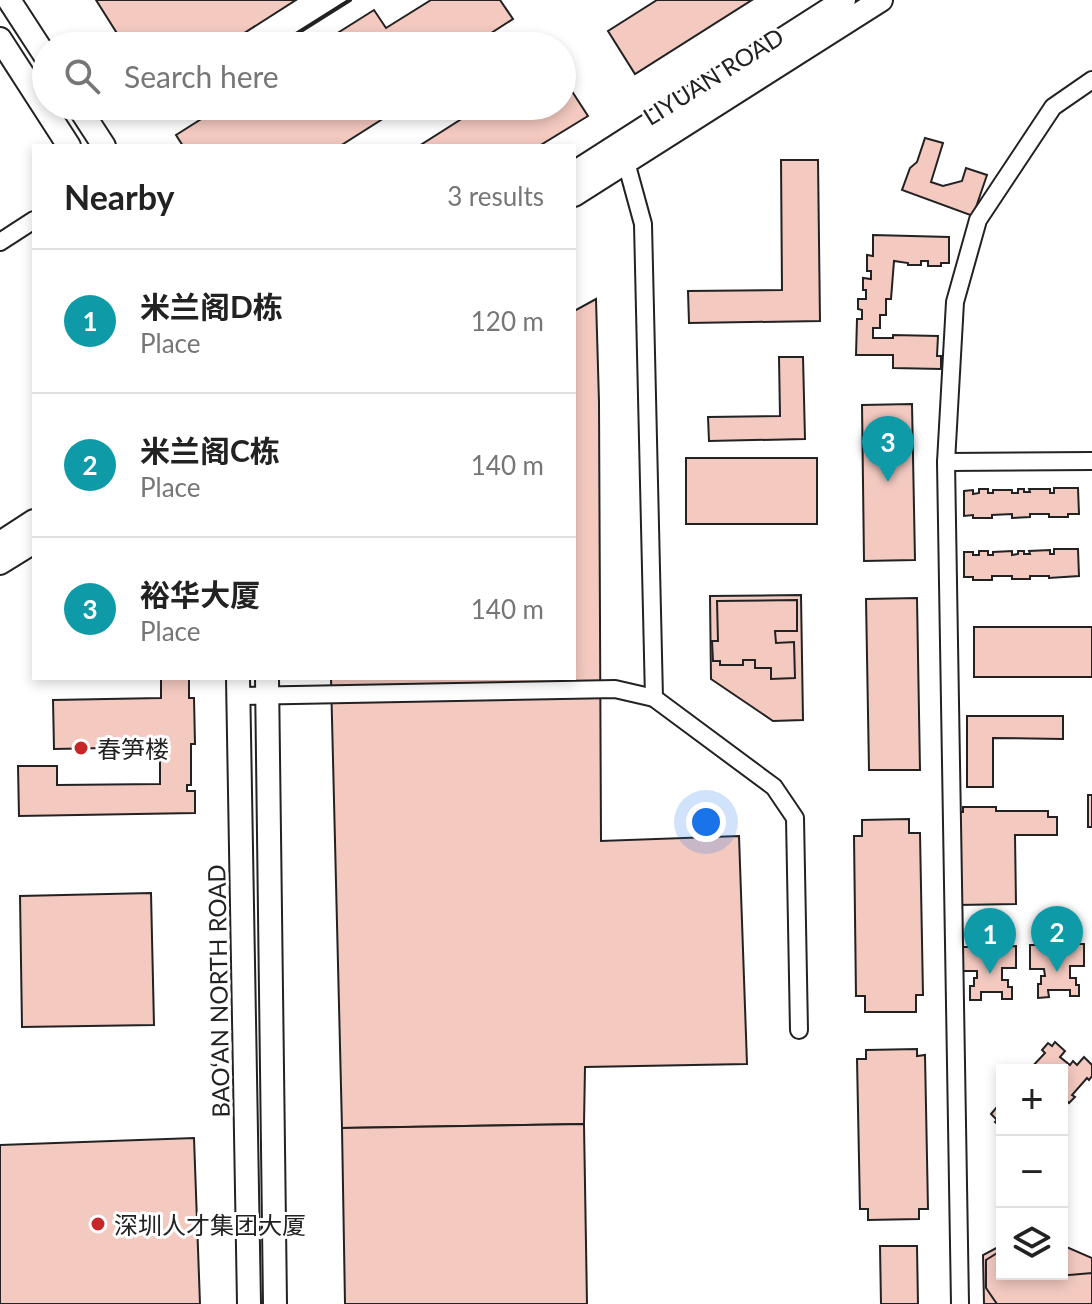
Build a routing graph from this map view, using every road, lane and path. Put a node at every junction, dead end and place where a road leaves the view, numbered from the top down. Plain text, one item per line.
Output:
1 (9, 0) edge
2 (844, 0) edge
3 (881, 0) edge
4 (32, 35) edge
5 (0, 39) edge
6 (1092, 80) edge
7 (32, 89) edge
8 (52, 120) edge
9 (87, 120) edge
10 (68, 144) edge
11 (103, 144) edge
12 (620, 155) junction
13 (576, 172) edge
14 (576, 193) edge
15 (32, 221) edge
16 (0, 242) edge
17 (1092, 461) edge
18 (946, 462) junction
19 (32, 522) edge
20 (0, 543) edge
21 (32, 543) edge
22 (0, 563) edge
23 (267, 686) edge
24 (238, 687) edge
25 (654, 698) junction
26 (799, 1030) dead end
27 (249, 1304) edge
28 (275, 1304) edge
29 (960, 1304) edge

1 - 4 street
2 - 12 street, LIYUAN ROAD
3 - 12 street, LIYUAN ROAD
5 - 7 street
6 - 18 street
8 - 10 street
9 - 11 street
12 - 13 street, LIYUAN ROAD
12 - 14 street, LIYUAN ROAD
12 - 25 street
15 - 16 street
17 - 18 street
18 - 29 street
19 - 20 street
21 - 22 street
23 - 24 street
23 - 25 street
23 - 28 street
24 - 27 street, BAO‘AN NORTH ROAD
25 - 26 street

